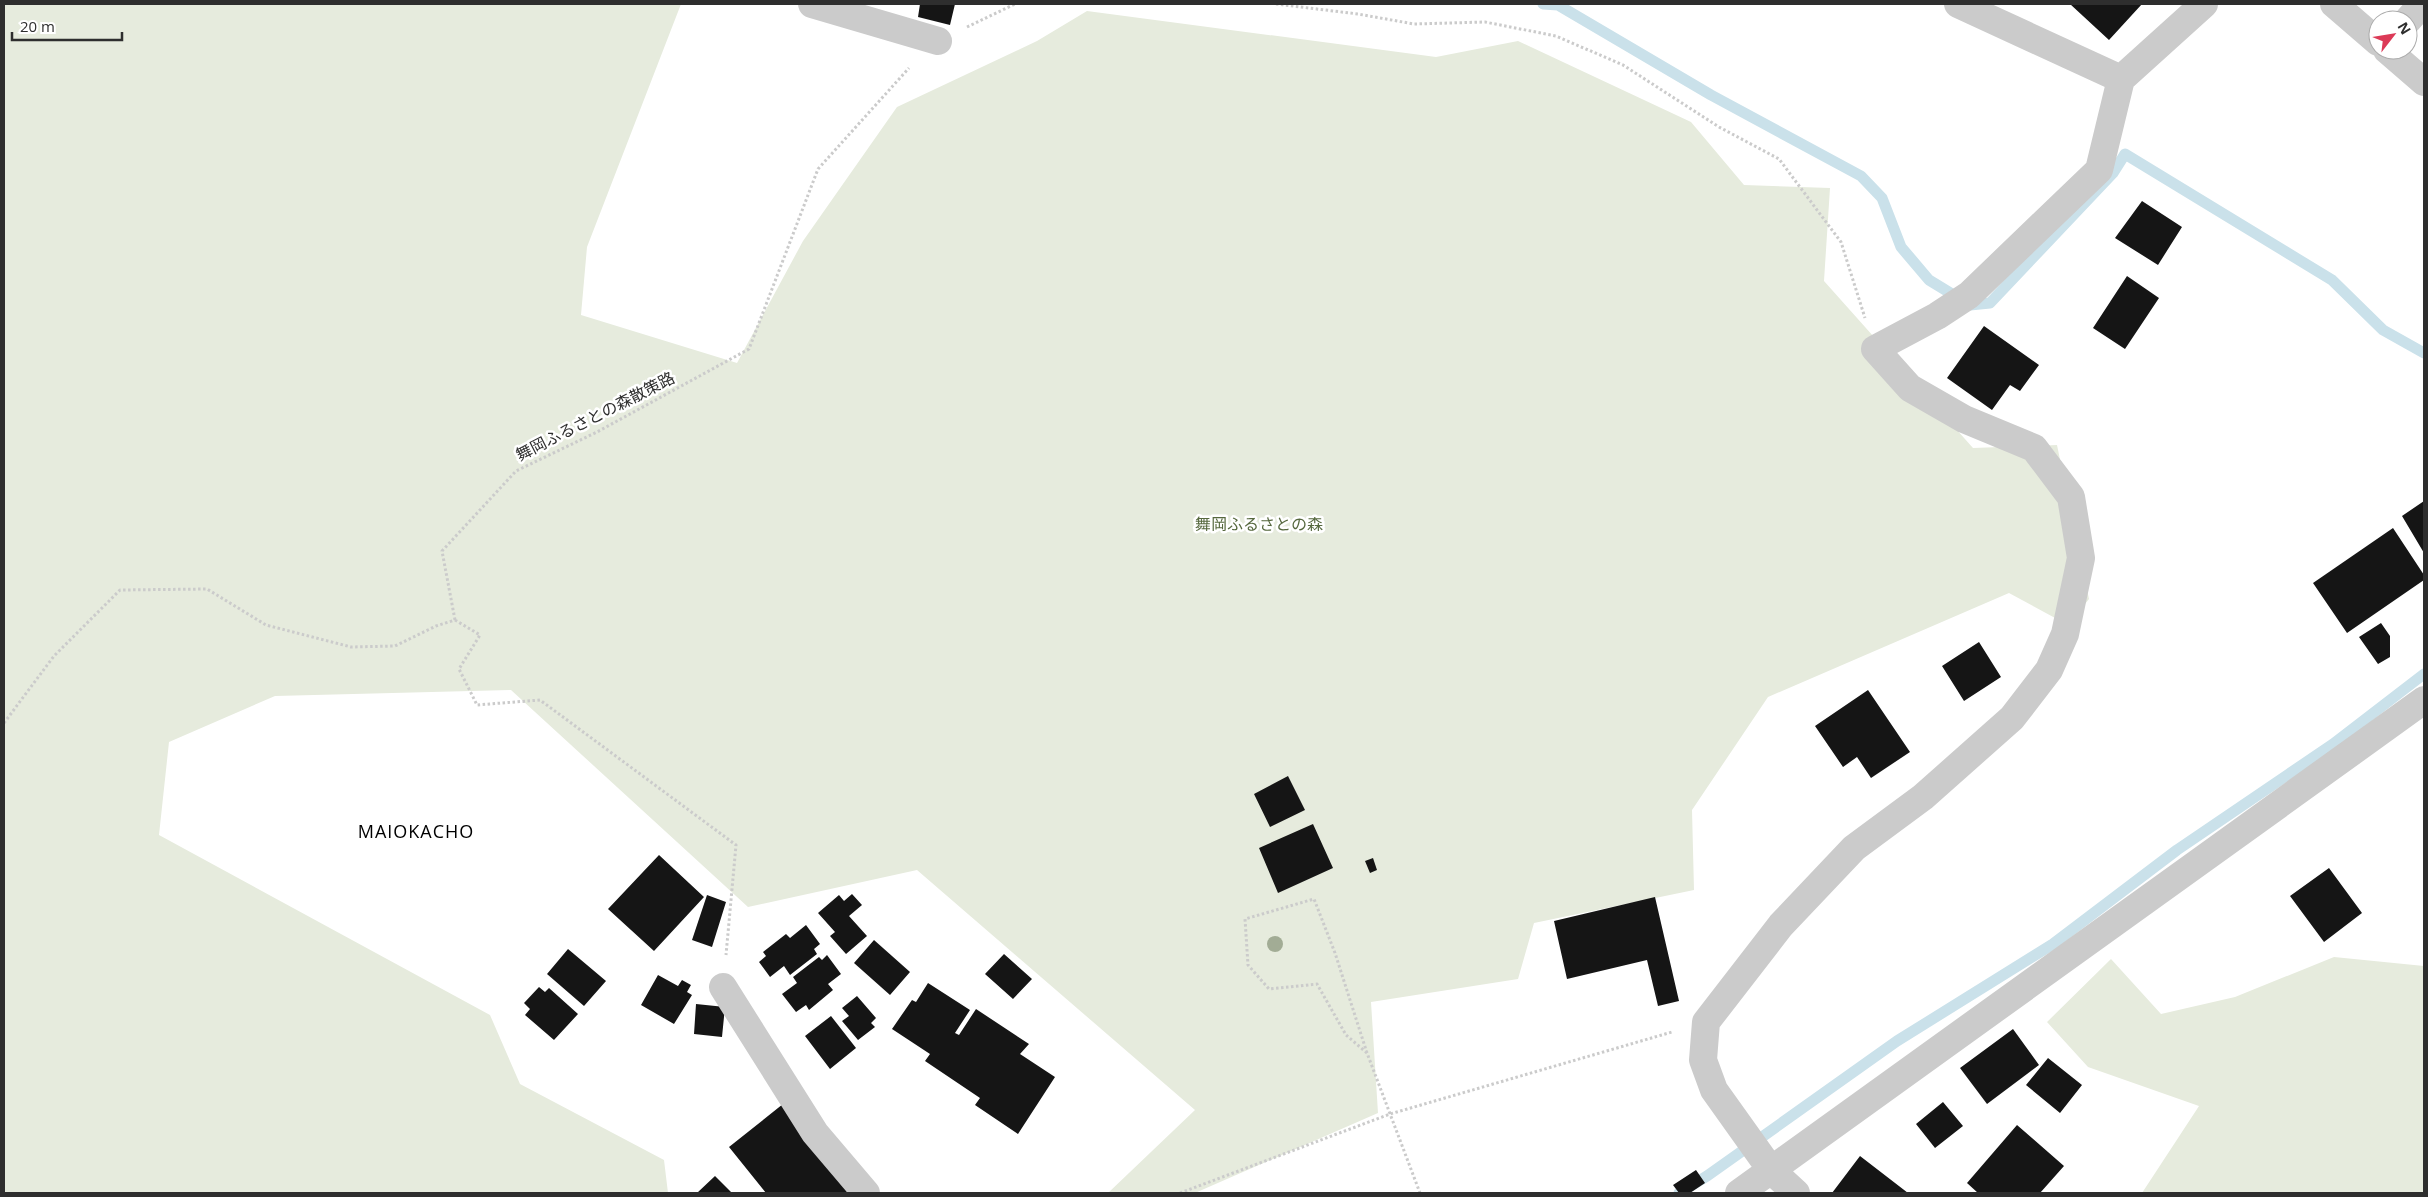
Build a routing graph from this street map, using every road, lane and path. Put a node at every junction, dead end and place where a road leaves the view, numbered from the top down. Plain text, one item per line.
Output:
1 (812, 4) edge
2 (1015, 4) edge
3 (1276, 4) edge
4 (1958, 4) edge
5 (2204, 4) edge
6 (2334, 4) edge
7 (2368, 33) edge
8 (938, 41) junction
9 (2399, 60) edge
10 (2120, 79) junction
11 (2424, 82) edge
12 (1875, 349) junction
13 (455, 620) junction
14 (2424, 700) edge
15 (4, 723) edge
16 (723, 987) joint
17 (1706, 1022) junction
18 (1367, 1053) junction
19 (1390, 1114) junction
20 (1769, 1167) junction
21 (866, 1193) edge
22 (1180, 1193) edge
23 (1420, 1193) edge
24 (1739, 1193) edge
25 (1796, 1193) edge

1 - 8 street
2 - 8 path
3 - 12 path
4 - 10 street
5 - 10 street
6 - 7 street
8 - 13 path, 舞岡ふるさとの森散策路
9 - 11 street
10 - 12 street
12 - 17 street
13 - 15 path
13 - 16 path
14 - 20 street
16 - 21 street
17 - 19 path
17 - 20 street
18 - 18 path
18 - 19 path
19 - 22 path
19 - 23 path
20 - 24 street
20 - 25 street

